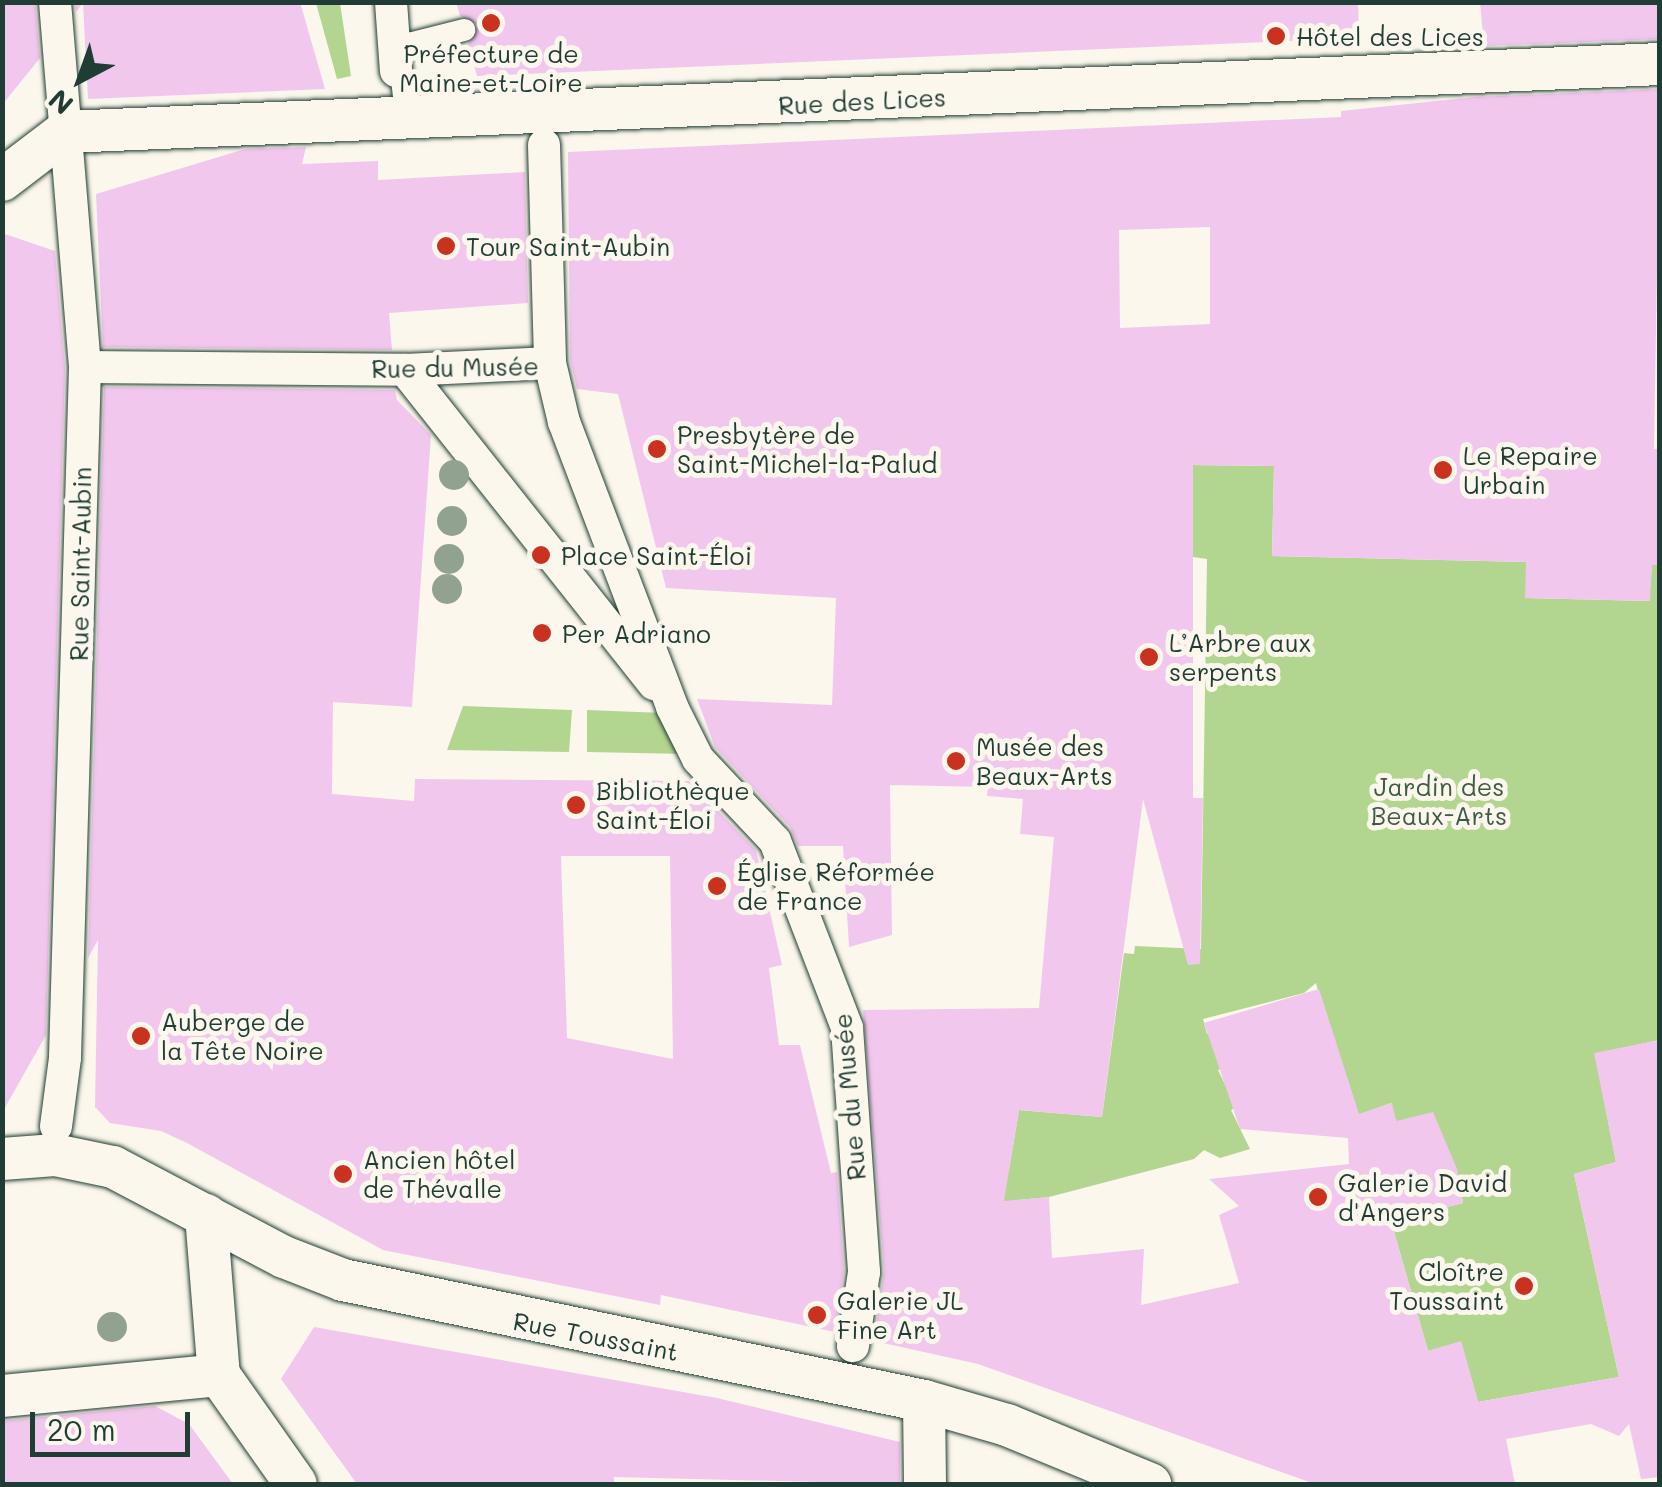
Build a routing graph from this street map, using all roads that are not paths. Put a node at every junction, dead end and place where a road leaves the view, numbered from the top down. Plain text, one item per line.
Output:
1 (55, 2) edge
2 (391, 2) edge
3 (464, 30) dead end
4 (1660, 64) edge
5 (396, 71) junction
6 (407, 122) junction
7 (65, 132) junction
8 (544, 145) dead end
9 (2, 180) edge
10 (550, 363) junction
11 (85, 367) junction
12 (406, 370) junction
13 (672, 707) junction
14 (56, 1140) junction
15 (2, 1160) edge
16 (206, 1214) junction
17 (853, 1346) dead end
18 (219, 1375) junction
19 (2, 1396) edge
20 (924, 1401) junction
21 (296, 1484) edge
22 (925, 1484) edge
23 (1150, 1484) edge

1 - 7 street, Rue Saint-Aubin
2 - 5 street
3 - 5 lane
4 - 6 street, Rue des Lices
5 - 6 lane
6 - 7 street, Rue des Lices
7 - 9 street
7 - 11 street, Rue Saint-Aubin
8 - 10 street
10 - 12 street, Rue du Musée
10 - 13 street, Rue du Musée
11 - 12 street, Rue du Musée
11 - 14 street, Rue Saint-Aubin
12 - 13 street
13 - 17 street, Rue du Musée
14 - 15 street
14 - 16 street, Rue Toussaint
16 - 18 street
16 - 20 street, Rue Toussaint
18 - 19 street
18 - 21 street
20 - 22 street
20 - 23 street, Rue Toussaint

